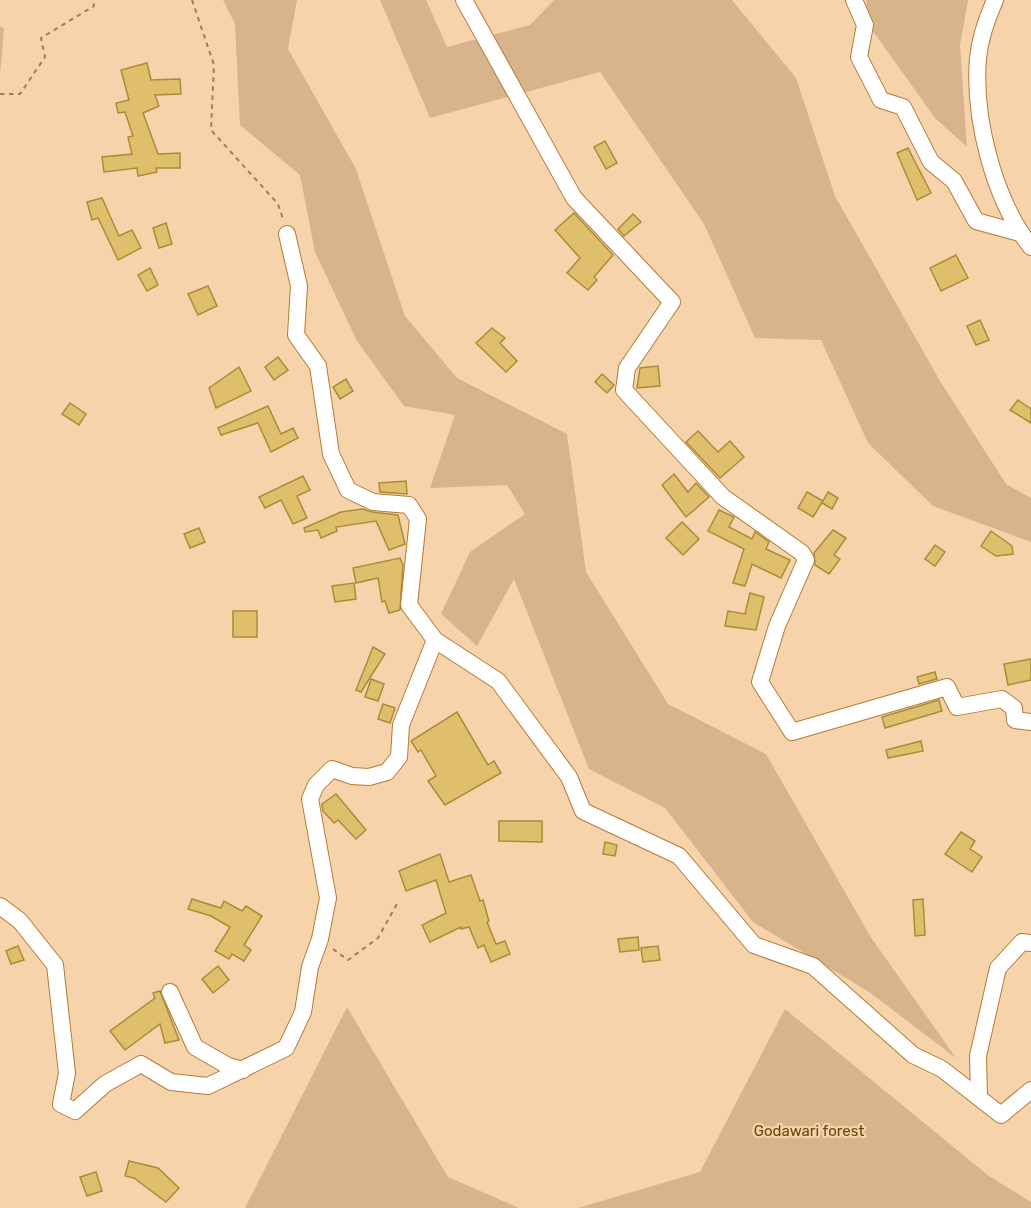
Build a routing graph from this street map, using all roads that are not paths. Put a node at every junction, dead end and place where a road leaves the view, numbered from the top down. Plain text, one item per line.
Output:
1 (464, 0) edge
2 (854, 0) edge
3 (995, 0) edge
4 (1020, 233) junction
5 (287, 234) road end
6 (1031, 247) edge
7 (435, 640) junction
8 (1031, 722) edge
9 (0, 906) edge
10 (1031, 943) edge
11 (170, 992) dead end
12 (243, 1070) junction
13 (1031, 1090) edge
14 (979, 1097) junction

1 - 8 street
2 - 4 street
3 - 4 street
4 - 6 street
5 - 7 street
7 - 12 street
7 - 14 street
9 - 12 street
10 - 14 street
11 - 12 street
13 - 14 street

